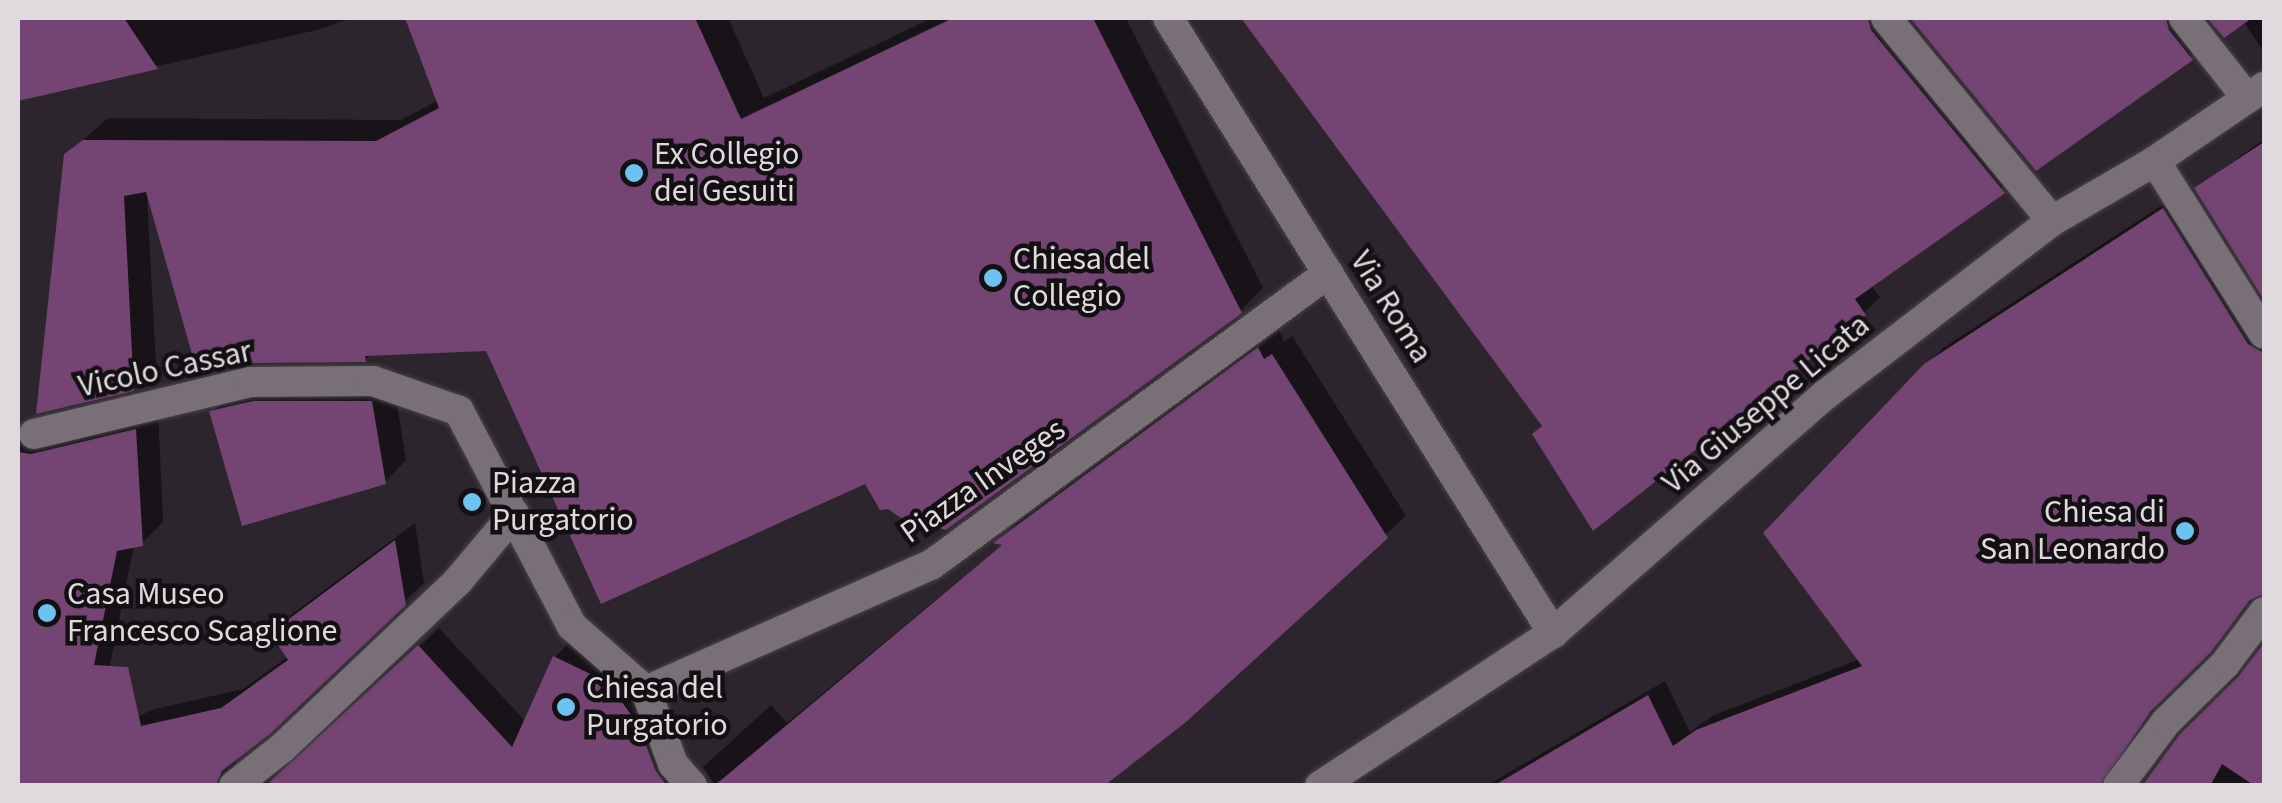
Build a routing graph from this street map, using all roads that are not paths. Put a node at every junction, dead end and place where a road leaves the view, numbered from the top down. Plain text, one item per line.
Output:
1 (1168, 18) edge
2 (1886, 18) edge
3 (2184, 18) edge
4 (2256, 93) edge
5 (2155, 161) junction
6 (2052, 221) junction
7 (1328, 272) junction
8 (2264, 334) edge
9 (34, 434) dead end
10 (514, 514) junction
11 (2264, 612) edge
12 (1553, 633) junction
13 (646, 691) junction
14 (234, 786) edge
15 (692, 786) edge
16 (1320, 786) edge
17 (2118, 786) edge

1 - 7 street, Via Roma
2 - 6 street
3 - 4 street
4 - 5 street, Via Giuseppe Licata
5 - 6 street, Via Giuseppe Licata
5 - 8 street
6 - 12 street, Via Giuseppe Licata
7 - 12 street, Via Roma
7 - 13 street, Piazza Inveges
9 - 10 street, Vicolo Cassar
10 - 13 street
10 - 14 street
11 - 17 street
12 - 16 street, Via Giuseppe Licata
13 - 15 street

